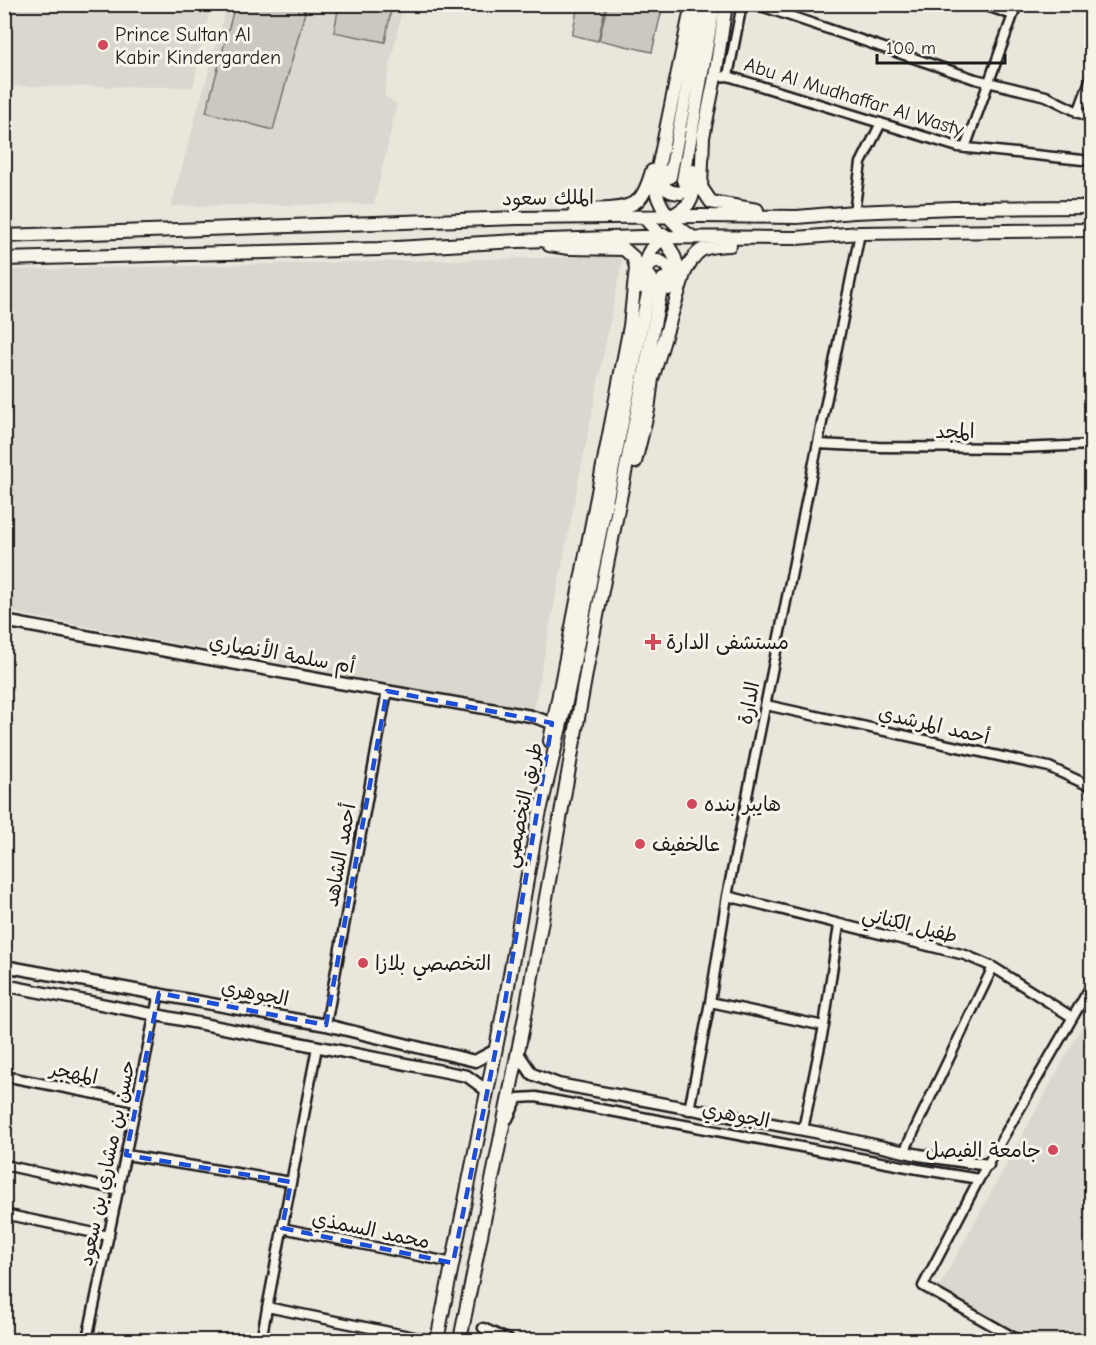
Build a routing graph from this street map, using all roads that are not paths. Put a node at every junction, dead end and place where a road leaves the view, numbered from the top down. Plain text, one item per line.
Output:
1 (692, 4) edge
2 (703, 4) edge
3 (714, 4) edge
4 (726, 4) edge
5 (741, 4) edge
6 (755, 4) edge
7 (981, 4) edge
8 (1017, 4) edge
9 (1013, 15) junction
10 (1092, 75) edge
11 (721, 76) junction
12 (989, 83) junction
13 (1078, 113) junction
14 (1092, 119) edge
15 (881, 123) junction
16 (666, 131) junction
17 (703, 137) junction
18 (965, 148) junction
19 (1092, 161) edge
20 (1092, 207) edge
21 (854, 212) junction
22 (699, 216) junction
23 (644, 217) junction
24 (669, 217) junction
25 (797, 217) junction
26 (518, 218) junction
27 (677, 228) junction
28 (1092, 230) edge
29 (658, 232) junction
30 (860, 233) junction
31 (4, 236) edge
32 (692, 237) junction
33 (796, 238) junction
34 (518, 240) junction
35 (4, 259) edge
36 (630, 326) junction
37 (652, 379) junction
38 (818, 444) junction
39 (1092, 445) edge
40 (4, 621) edge
41 (588, 662) junction
42 (387, 692) junction
43 (766, 705) junction
44 (552, 723) junction
45 (1092, 788) edge
46 (537, 824) junction
47 (727, 896) junction
48 (839, 925) junction
49 (4, 966) edge
50 (993, 967) junction
51 (1092, 984) edge
52 (4, 986) edge
53 (159, 993) junction
54 (710, 1002) junction
55 (155, 1015) junction
56 (1072, 1017) junction
57 (326, 1025) junction
58 (824, 1026) junction
59 (317, 1047) junction
60 (494, 1051) junction
61 (517, 1052) junction
62 (4, 1076) edge
63 (486, 1090) junction
64 (137, 1102) junction
65 (689, 1110) junction
66 (503, 1127) junction
67 (803, 1130) junction
68 (904, 1152) junction
69 (126, 1155) junction
70 (4, 1165) edge
71 (988, 1165) junction
72 (979, 1179) junction
73 (291, 1182) junction
74 (118, 1190) junction
75 (4, 1214) edge
76 (282, 1228) junction
77 (109, 1236) junction
78 (453, 1263) junction
79 (267, 1307) junction
80 (483, 1328) dead end
81 (87, 1341) edge
82 (261, 1341) edge
83 (429, 1341) edge
84 (437, 1341) edge
85 (460, 1341) edge
86 (509, 1341) edge
87 (1018, 1341) edge

1 - 16 main road
2 - 3 main road
4 - 11 main road
5 - 11 street
6 - 12 street
7 - 9 street
8 - 9 street
9 - 12 street
10 - 13 street
11 - 15 street, Abu Al Mudhaffar Al Wasty
11 - 17 main road
12 - 13 street
12 - 18 street
13 - 14 street
15 - 18 street, Abu Al Mudhaffar Al Wasty
15 - 21 street
16 - 17 main road
16 - 24 main road
16 - 26 main road
17 - 24 main road
17 - 25 main road
18 - 19 street, Abu Al Mudhaffar Al Wasty
20 - 21 main road, الملك سعود
21 - 25 main road, الملك سعود
22 - 24 main road, الملك سعود
22 - 25 main road, الملك سعود
22 - 27 main road
23 - 24 main road, الملك سعود
23 - 26 main road, الملك سعود
23 - 29 main road
24 - 27 main road
24 - 29 main road
26 - 31 main road, الملك سعود
27 - 29 main road
27 - 32 main road
28 - 30 main road, الملك سعود
29 - 32 main road, الملك سعود
29 - 34 main road, الملك سعود
29 - 36 main road
29 - 37 main road
30 - 33 main road, الملك سعود
30 - 38 street, الدارة
32 - 33 main road, الملك سعود
33 - 37 main road
34 - 35 main road, الملك سعود
34 - 36 main road
36 - 37 main road
36 - 44 main road
37 - 41 main road
38 - 39 street, المجد
38 - 43 street, الدارة
40 - 42 street, أم سلمة الأنصاري
41 - 46 main road, طريق التخصصي
41 - 61 main road, طريق التخصصي
42 - 44 street, أم سلمة الأنصاري
42 - 57 street, أحمد الشاهد
43 - 45 street, أحمد المرشدي
43 - 47 street, الدارة
44 - 46 main road
46 - 60 main road, طريق التخصصي
47 - 48 street, طفيل الكناني
47 - 54 street, الدارة
48 - 50 street, طفيل الكناني
48 - 58 street
49 - 53 street, الجوهري
50 - 56 street, طفيل الكناني
50 - 68 street
51 - 56 street
52 - 55 street, الجوهري
53 - 55 street, حسن بن مشاري بن سعود
53 - 57 street, الجوهري
54 - 58 street
54 - 65 street, الدارة
55 - 59 street, الجوهري
55 - 64 street, حسن بن مشاري بن سعود
56 - 71 street
57 - 60 street, الجوهري
58 - 67 street
59 - 63 street, الجوهري
59 - 73 street
60 - 63 main road, طريق التخصصي
61 - 65 street, الجوهري
61 - 66 main road, طريق التخصصي
62 - 64 street, المهجر
63 - 78 main road, طريق التخصصي
64 - 69 street, حسن بن مشاري بن سعود
65 - 67 street, الجوهري
66 - 72 street, الجوهري
66 - 85 main road, طريق التخصصي
67 - 68 street, الجوهري
68 - 71 street, الجوهري
69 - 73 street
69 - 74 street, حسن بن مشاري بن سعود
70 - 74 street
71 - 72 street
72 - 87 street
73 - 76 street
74 - 77 street, حسن بن مشاري بن سعود
75 - 77 street
76 - 78 street, محمد السمذي
76 - 79 street
77 - 81 street, حسن بن مشاري بن سعود
78 - 84 main road, طريق التخصصي
79 - 82 street
79 - 83 street
80 - 86 street

